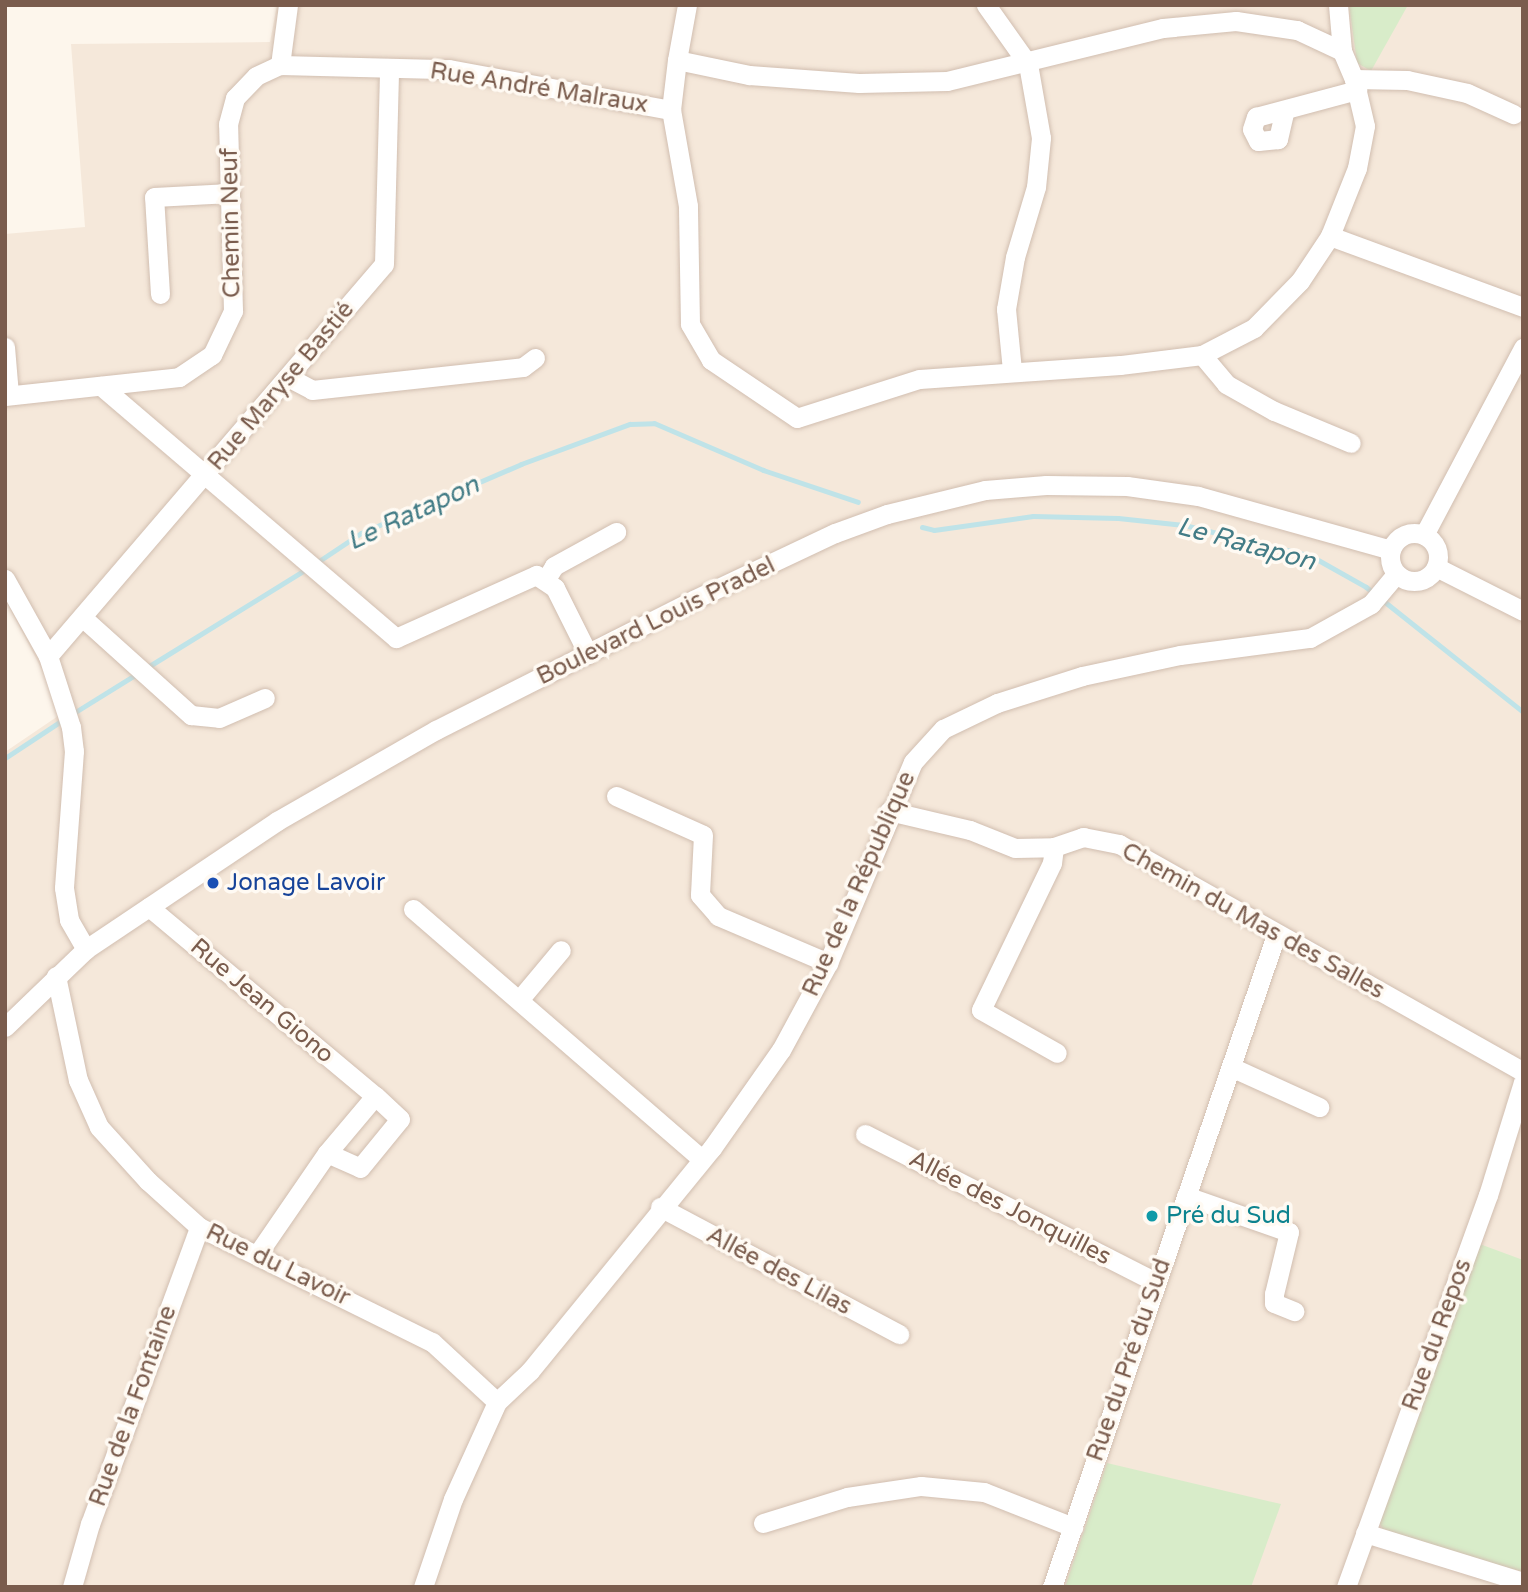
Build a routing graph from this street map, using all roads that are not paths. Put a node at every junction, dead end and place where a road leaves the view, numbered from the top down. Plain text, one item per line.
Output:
1 (288, 5) edge
2 (687, 5) edge
3 (986, 5) edge
4 (1338, 5) edge
5 (1342, 51) junction
6 (677, 60) junction
7 (1028, 64) junction
8 (280, 65) junction
9 (389, 68) junction
10 (1355, 85) junction
11 (671, 110) junction
12 (1284, 113) dead end
13 (1513, 114) dead end
14 (230, 192) junction
15 (1330, 236) junction
16 (160, 294) dead end
17 (1523, 307) edge
18 (5, 347) edge
19 (1523, 348) edge
20 (1202, 355) junction
21 (535, 358) dead end
22 (1012, 370) junction
23 (288, 377) junction
24 (101, 386) junction
25 (7, 396) edge
26 (1351, 443) dead end
27 (206, 475) junction
28 (616, 532) dead end
29 (1424, 535) junction
30 (1391, 550) junction
31 (1436, 567) junction
32 (5, 579) edge
33 (545, 579) junction
34 (1392, 581) junction
35 (1523, 611) edge
36 (82, 617) junction
37 (587, 654) junction
38 (48, 656) junction
39 (265, 698) dead end
40 (616, 796) dead end
41 (889, 811) junction
42 (1054, 848) junction
43 (149, 907) junction
44 (413, 909) dead end
45 (1276, 935) junction
46 (86, 949) junction
47 (561, 950) dead end
48 (828, 963) junction
49 (56, 976) junction
50 (519, 1000) junction
51 (5, 1027) edge
52 (1057, 1053) dead end
53 (1231, 1067) junction
54 (1523, 1072) edge
55 (1523, 1082) edge
56 (375, 1096) junction
57 (1319, 1107) dead end
58 (865, 1134) dead end
59 (327, 1153) junction
60 (702, 1159) junction
61 (1186, 1196) junction
62 (660, 1207) junction
63 (199, 1227) junction
64 (257, 1255) junction
65 (1156, 1282) junction
66 (1294, 1311) dead end
67 (899, 1334) dead end
68 (497, 1402) junction
69 (763, 1523) dead end
70 (1073, 1527) junction
71 (1365, 1533) junction
72 (1520, 1583) edge
73 (72, 1587) edge
74 (423, 1587) edge
75 (1052, 1587) edge
76 (1346, 1587) edge

1 - 8 street
2 - 6 street
3 - 7 street
4 - 5 street
5 - 7 street
5 - 10 street
6 - 7 street
6 - 11 street
7 - 22 street
8 - 9 street, Rue André Malraux
8 - 14 street, Chemin Neuf
9 - 11 street, Rue André Malraux
9 - 23 street, Rue Maryse Bastié
10 - 12 street
10 - 13 street
10 - 15 street
11 - 22 street
14 - 16 street
14 - 24 street, Chemin Neuf
15 - 17 street
15 - 20 street
18 - 25 street
19 - 29 street
20 - 22 street
20 - 26 street
21 - 23 street
23 - 27 street, Rue Maryse Bastié
24 - 25 street, Chemin Neuf
24 - 27 street
27 - 33 street
27 - 36 street, Rue Maryse Bastié
28 - 33 street
29 - 30 street
29 - 31 street
30 - 34 street
30 - 37 street, Boulevard Louis Pradel
31 - 34 street
31 - 35 street
32 - 38 street
33 - 37 street
34 - 41 street, Rue de la République
36 - 38 street, Rue Maryse Bastié
36 - 39 street
37 - 43 street, Boulevard Louis Pradel
38 - 46 street
40 - 48 street
41 - 42 street, Chemin du Mas des Salles
41 - 48 street, Rue de la République
42 - 45 street, Chemin du Mas des Salles
42 - 52 street
43 - 46 street, Boulevard Louis Pradel
43 - 56 street, Rue Jean Giono
44 - 50 street
45 - 53 street, Rue du Pré du Sud
45 - 54 street, Chemin du Mas des Salles
46 - 49 street, Boulevard Louis Pradel
47 - 50 street
48 - 60 street, Rue de la République
49 - 51 street, Boulevard Louis Pradel
49 - 63 street, Rue du Lavoir
50 - 60 street
53 - 57 street
53 - 61 street, Rue du Pré du Sud
55 - 71 street, Rue du Repos
56 - 59 street
56 - 59 street, Rue Jean Giono
58 - 65 street, Allée des Jonquilles
59 - 64 street
60 - 62 street, Rue de la République
61 - 65 street, Rue du Pré du Sud
61 - 66 street
62 - 67 street, Allée des Lilas
62 - 68 street, Rue de la République
63 - 64 street, Rue du Lavoir
63 - 73 street, Rue de la Fontaine
64 - 68 street, Rue du Lavoir
65 - 70 street, Rue du Pré du Sud
68 - 74 street, Rue de la République
69 - 70 street
70 - 75 street, Rue du Pré du Sud
71 - 72 street
71 - 76 street, Rue du Repos

